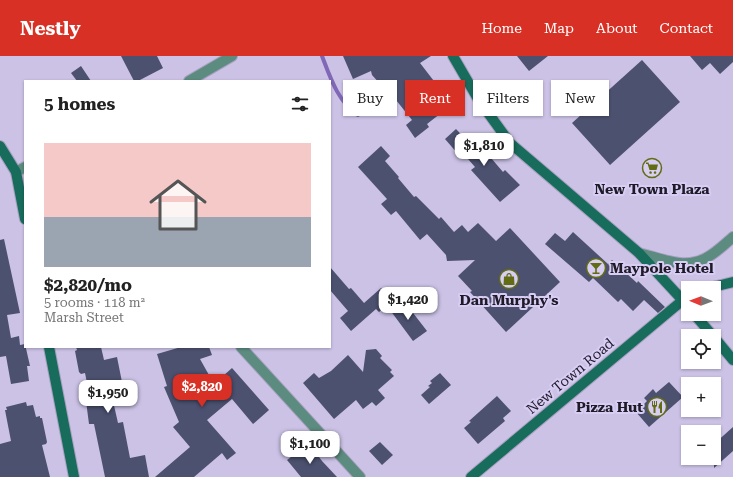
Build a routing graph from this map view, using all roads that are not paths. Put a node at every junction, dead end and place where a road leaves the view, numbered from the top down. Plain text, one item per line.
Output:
1 (232, 56) edge
2 (453, 56) edge
3 (191, 80) edge
4 (2, 150) edge
5 (21, 169) edge
6 (24, 206) edge
7 (733, 237) edge
8 (638, 253) junction
9 (733, 282) edge
10 (721, 285) edge
11 (681, 296) edge
12 (681, 305) edge
13 (700, 321) edge
14 (706, 329) edge
15 (721, 346) edge
16 (49, 348) edge
17 (242, 348) edge
18 (733, 360) edge
19 (74, 477) edge
20 (360, 477) edge
21 (471, 477) edge

1 - 3 street
2 - 8 street
4 - 5 street
5 - 6 street
7 - 8 street
8 - 11 street
9 - 10 street
12 - 21 street, New Town Road
13 - 14 street
15 - 18 street
16 - 19 street
17 - 20 street

